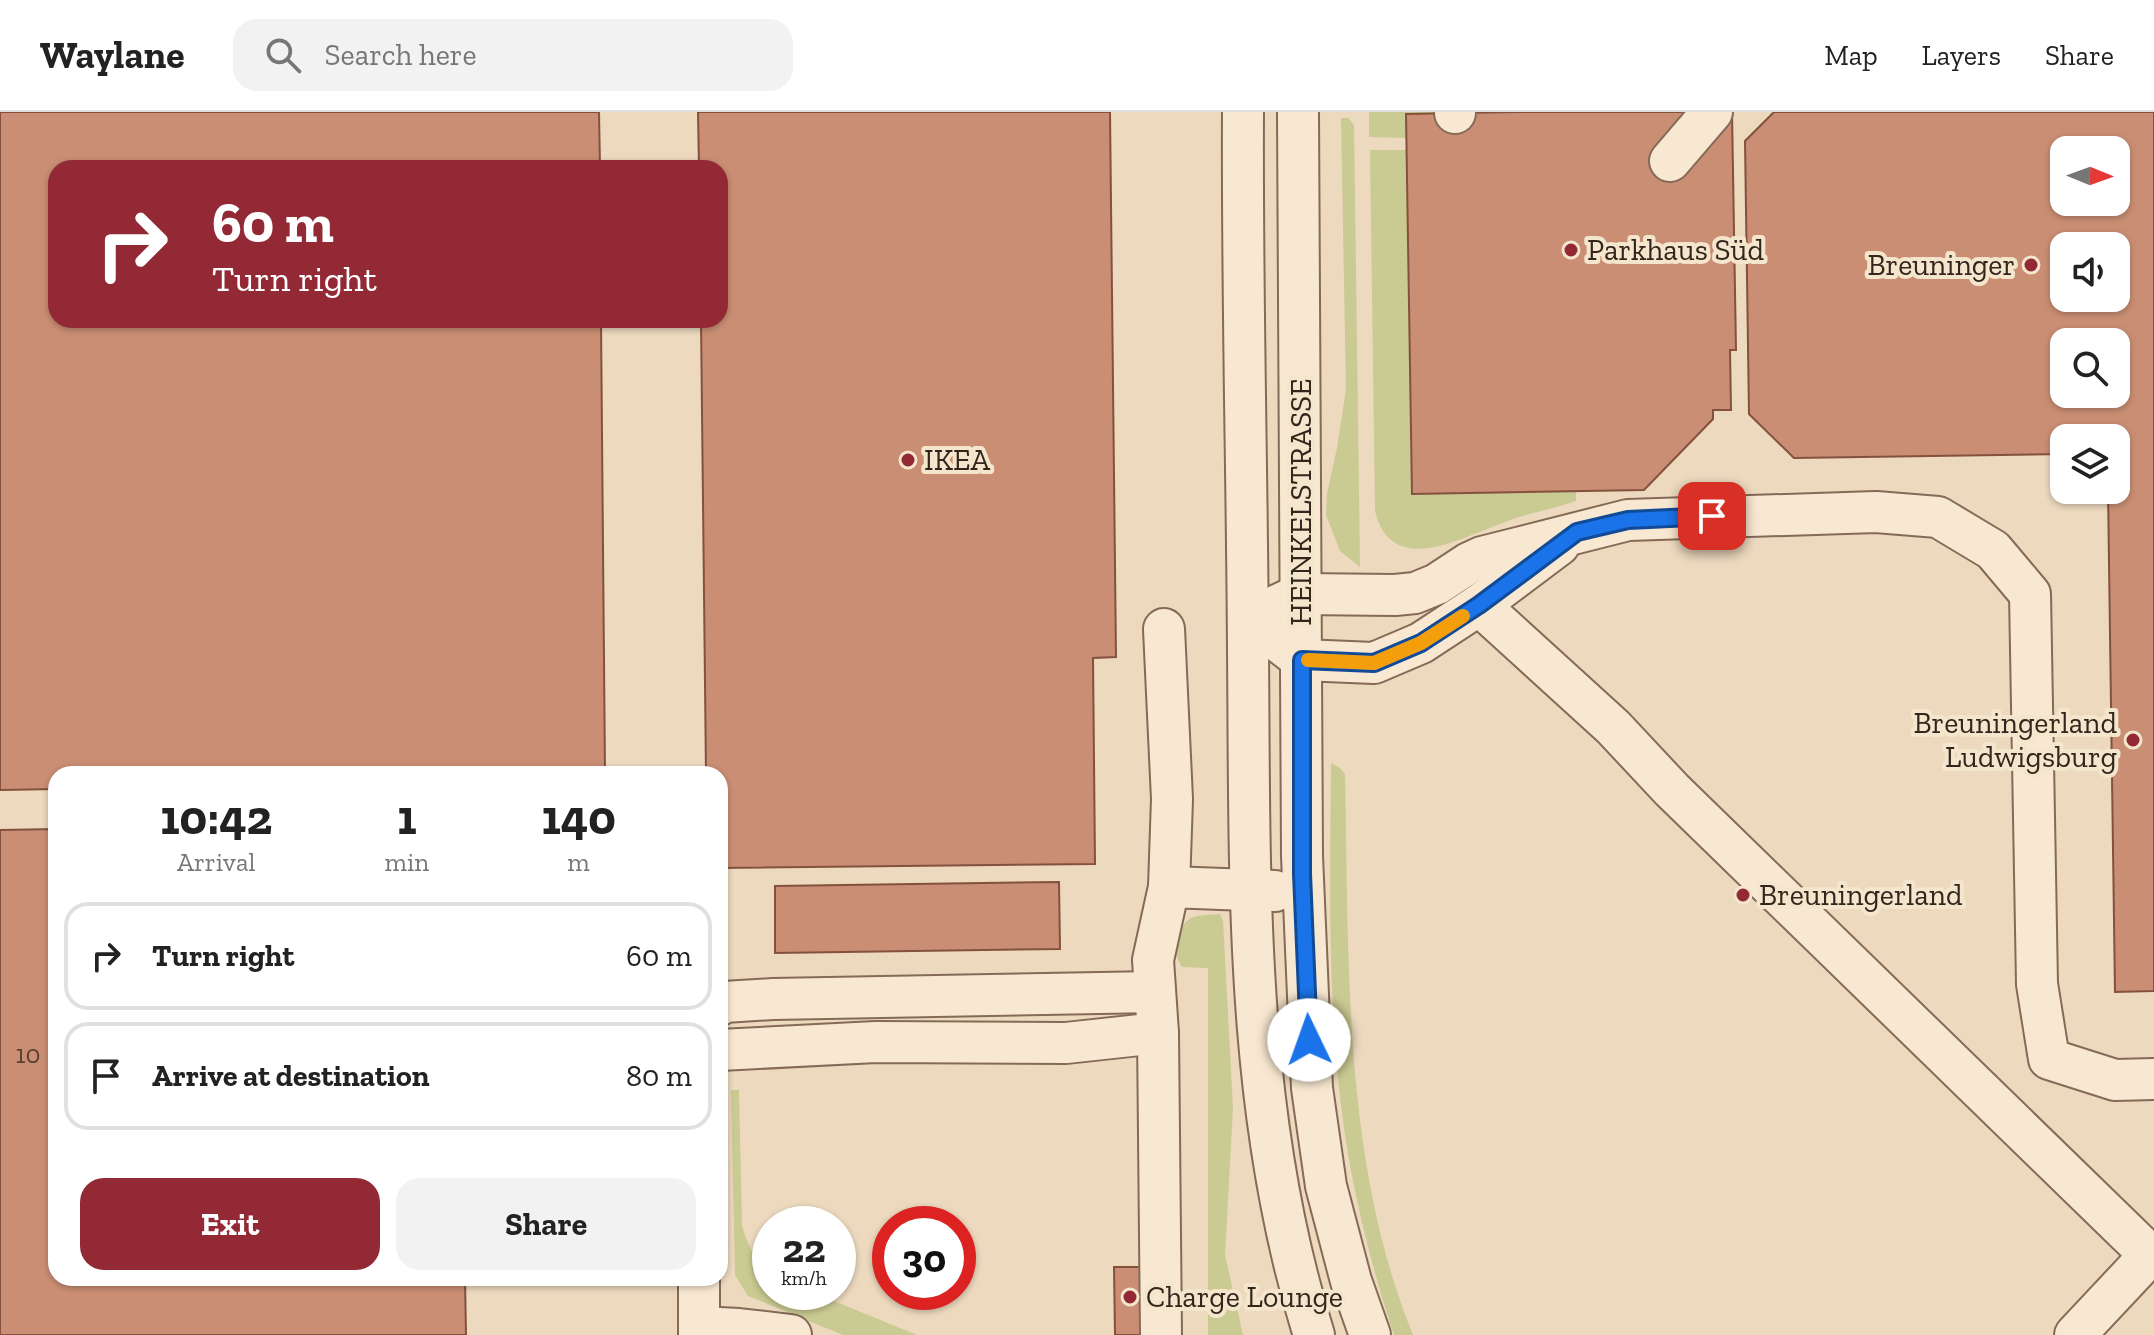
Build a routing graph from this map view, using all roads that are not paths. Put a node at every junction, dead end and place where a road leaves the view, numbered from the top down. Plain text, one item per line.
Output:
1 (1243, 112) edge
2 (1298, 112) edge
3 (1709, 116) edge
4 (1670, 161) dead end
5 (1577, 532) junction
6 (1301, 594) junction
7 (1479, 605) junction
8 (1248, 619) junction
9 (1164, 629) dead end
10 (1302, 660) junction
11 (1169, 887) junction
12 (1250, 891) junction
13 (1303, 891) junction
14 (1155, 992) junction
15 (728, 1002) edge
16 (1158, 1033) junction
17 (728, 1050) edge
18 (2154, 1079) edge
19 (2152, 1257) edge
20 (699, 1286) edge
21 (699, 1331) edge
22 (791, 1335) edge
23 (1161, 1335) edge
24 (1314, 1335) edge
25 (1370, 1335) edge
26 (2075, 1335) edge

1 - 8 street, HEINKELSTRASSE
2 - 6 street, HEINKELSTRASSE
3 - 4 street
5 - 6 street
5 - 7 street
5 - 18 street
6 - 8 street
6 - 10 street, HEINKELSTRASSE
7 - 10 street
7 - 19 street
8 - 10 street
8 - 12 street, HEINKELSTRASSE
9 - 11 street
10 - 13 street, HEINKELSTRASSE
11 - 12 street
11 - 14 street
12 - 13 street
12 - 24 street, HEINKELSTRASSE
13 - 25 street, HEINKELSTRASSE
14 - 15 street
14 - 16 street
16 - 17 street
16 - 23 street
19 - 26 street
20 - 21 street
21 - 22 street

